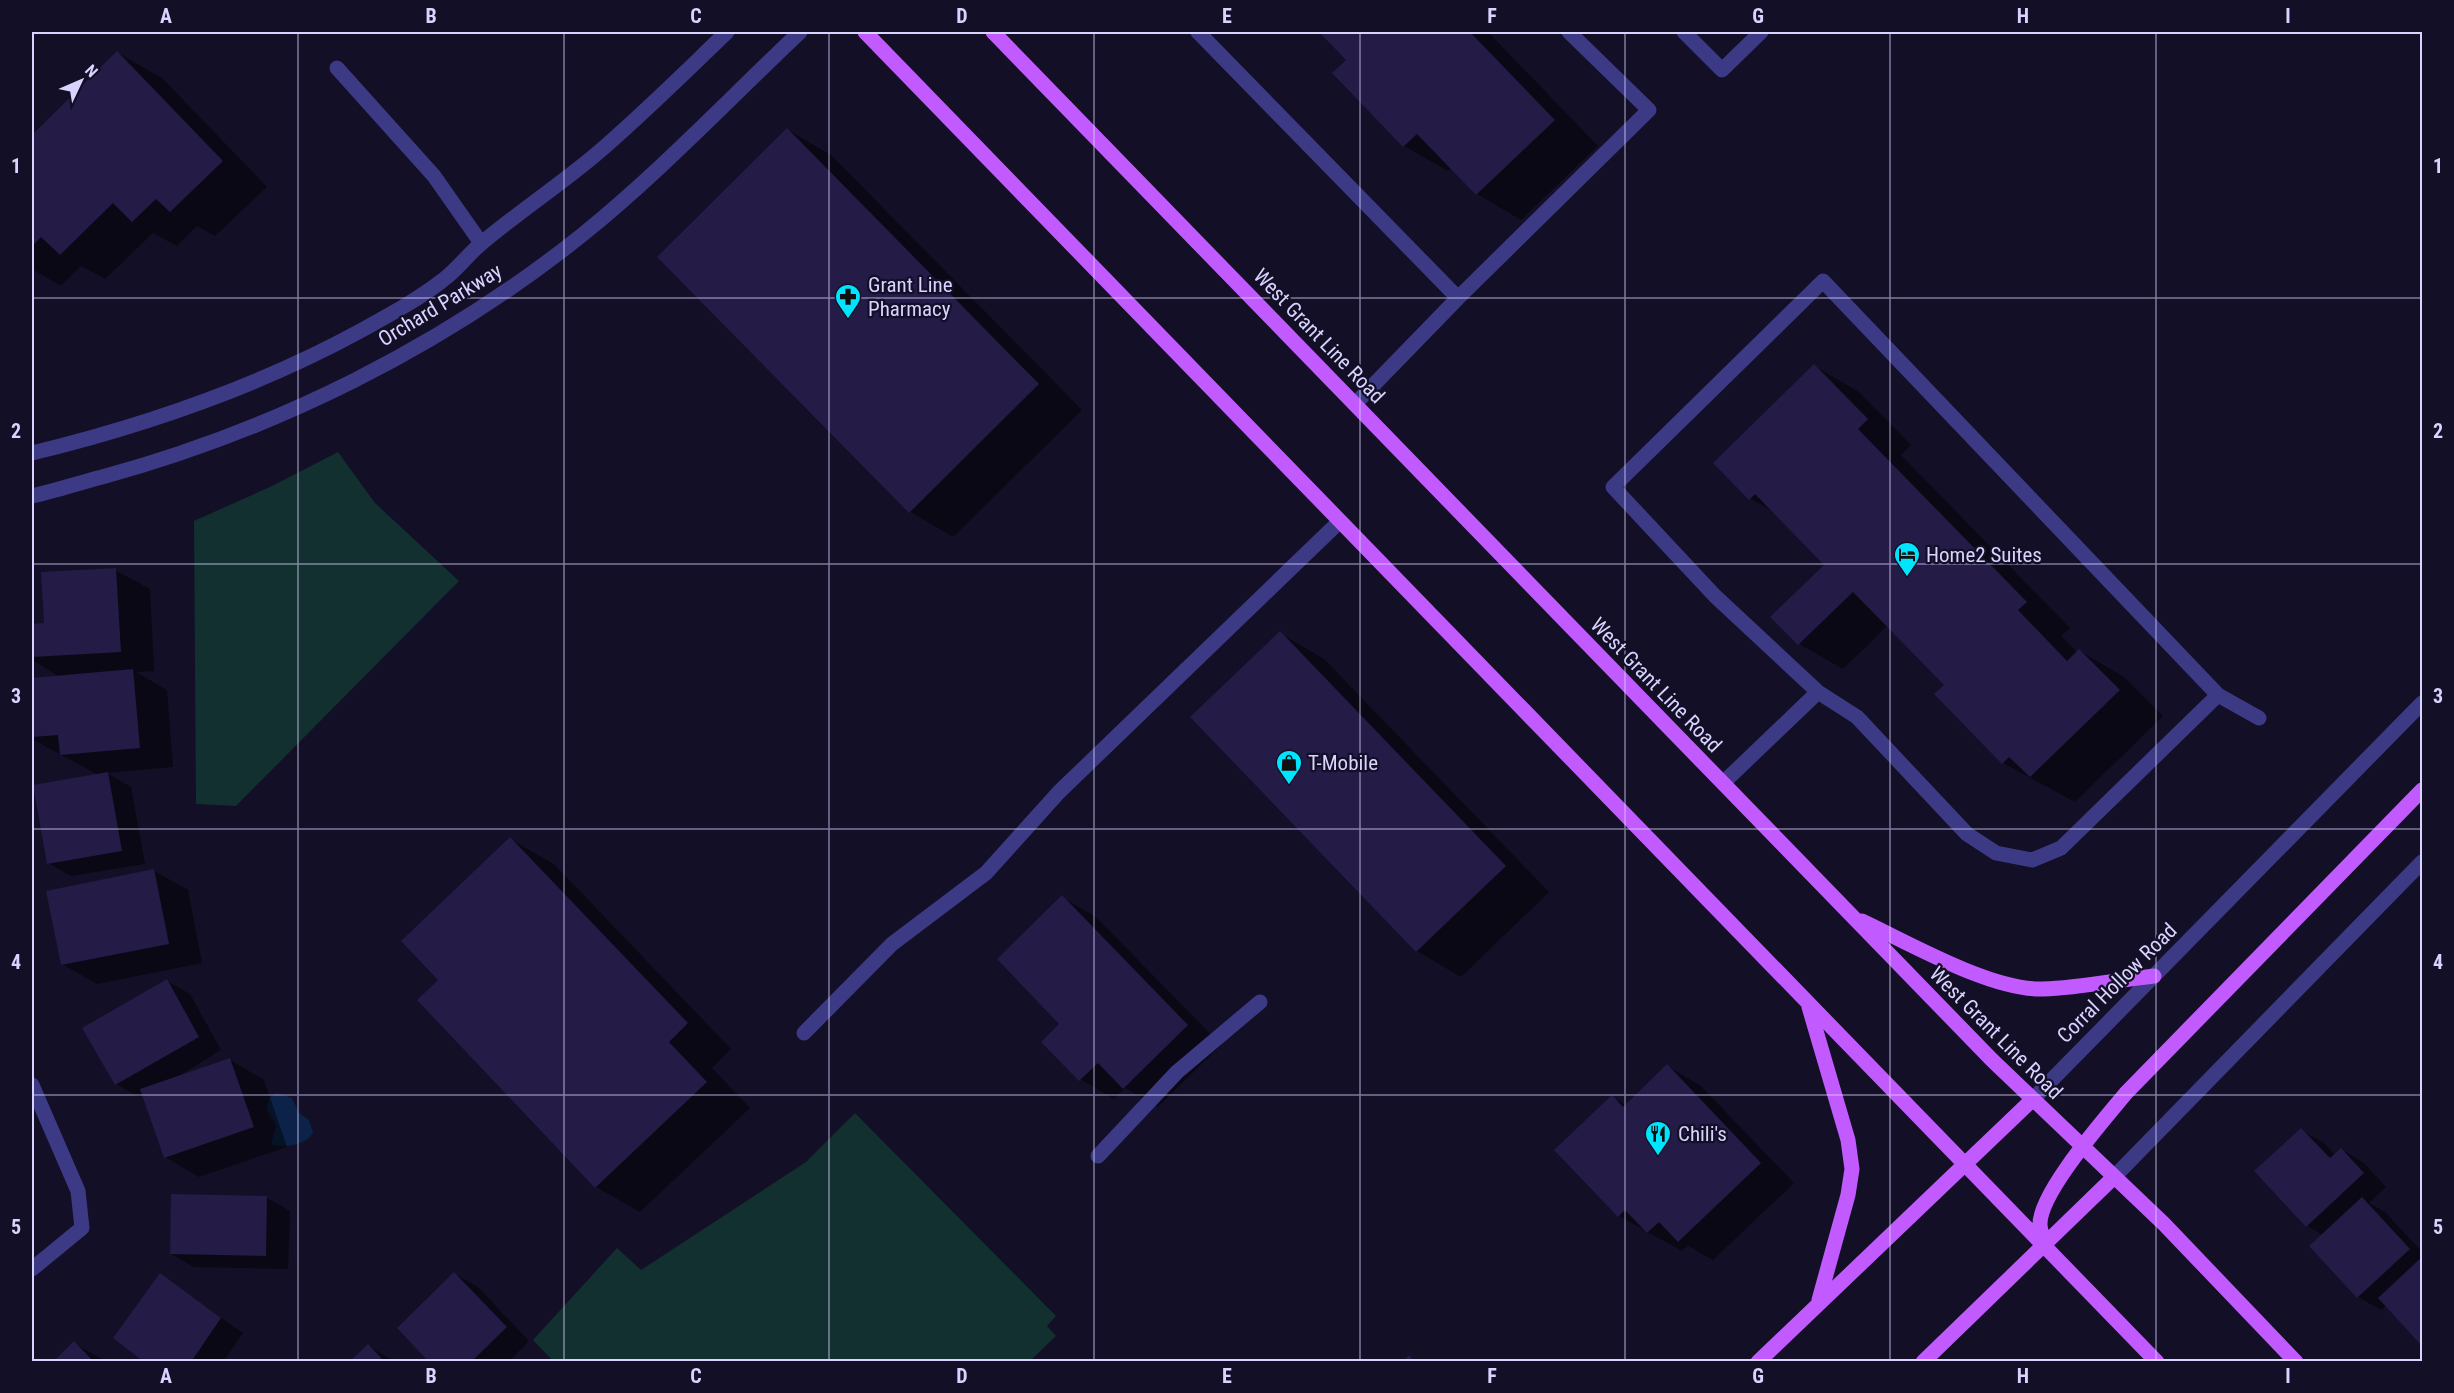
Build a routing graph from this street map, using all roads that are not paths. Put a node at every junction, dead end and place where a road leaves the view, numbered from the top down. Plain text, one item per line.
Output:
1 (727, 32) edge
2 (800, 32) edge
3 (865, 32) edge
4 (993, 32) edge
5 (1198, 32) edge
6 (1569, 32) edge
7 (1684, 32) edge
8 (1761, 32) edge
9 (338, 68) dead end
10 (481, 243) junction
11 (1458, 298) junction
12 (1355, 404) junction
13 (32, 453) edge
14 (32, 496) edge
15 (1339, 522) junction
16 (1818, 692) junction
17 (2218, 695) junction
18 (2422, 703) edge
19 (2259, 718) dead end
20 (1723, 783) junction
21 (2422, 790) edge
22 (2422, 862) edge
23 (1853, 917) junction
24 (2154, 976) junction
25 (1260, 1002) dead end
26 (1808, 1005) junction
27 (804, 1033) dead end
28 (32, 1085) edge
29 (2032, 1100) junction
30 (2082, 1148) junction
31 (1098, 1156) dead end
32 (1964, 1162) junction
33 (2114, 1177) junction
34 (2045, 1245) junction
35 (32, 1269) edge
36 (1819, 1302) junction
37 (1758, 1362) edge
38 (1923, 1362) edge
39 (2157, 1362) edge
40 (2296, 1362) edge

1 - 10 street, Orchard Parkway
2 - 14 street, Orchard Parkway
3 - 15 main road
4 - 12 main road, West Grant Line Road
5 - 11 street
6 - 11 street
7 - 8 street
9 - 10 street
10 - 13 street, Orchard Parkway
11 - 12 street
12 - 20 main road, West Grant Line Road
15 - 26 main road
15 - 27 street
16 - 17 street
16 - 17 street
16 - 20 street
17 - 19 street
18 - 24 street, Corral Hollow Road
20 - 23 main road, West Grant Line Road
21 - 30 main road
22 - 33 street
23 - 24 main road
23 - 29 main road, West Grant Line Road
24 - 29 street, Corral Hollow Road
25 - 31 street
26 - 32 main road
26 - 36 main road
28 - 35 street
29 - 30 main road, West Grant Line Road
29 - 32 main road, Corral Hollow Road
30 - 33 main road, West Grant Line Road
30 - 34 main road
32 - 34 main road
32 - 36 main road, Corral Hollow Road
33 - 34 main road
33 - 40 main road, West Grant Line Road
34 - 38 main road
34 - 39 main road
36 - 37 main road, Corral Hollow Road

